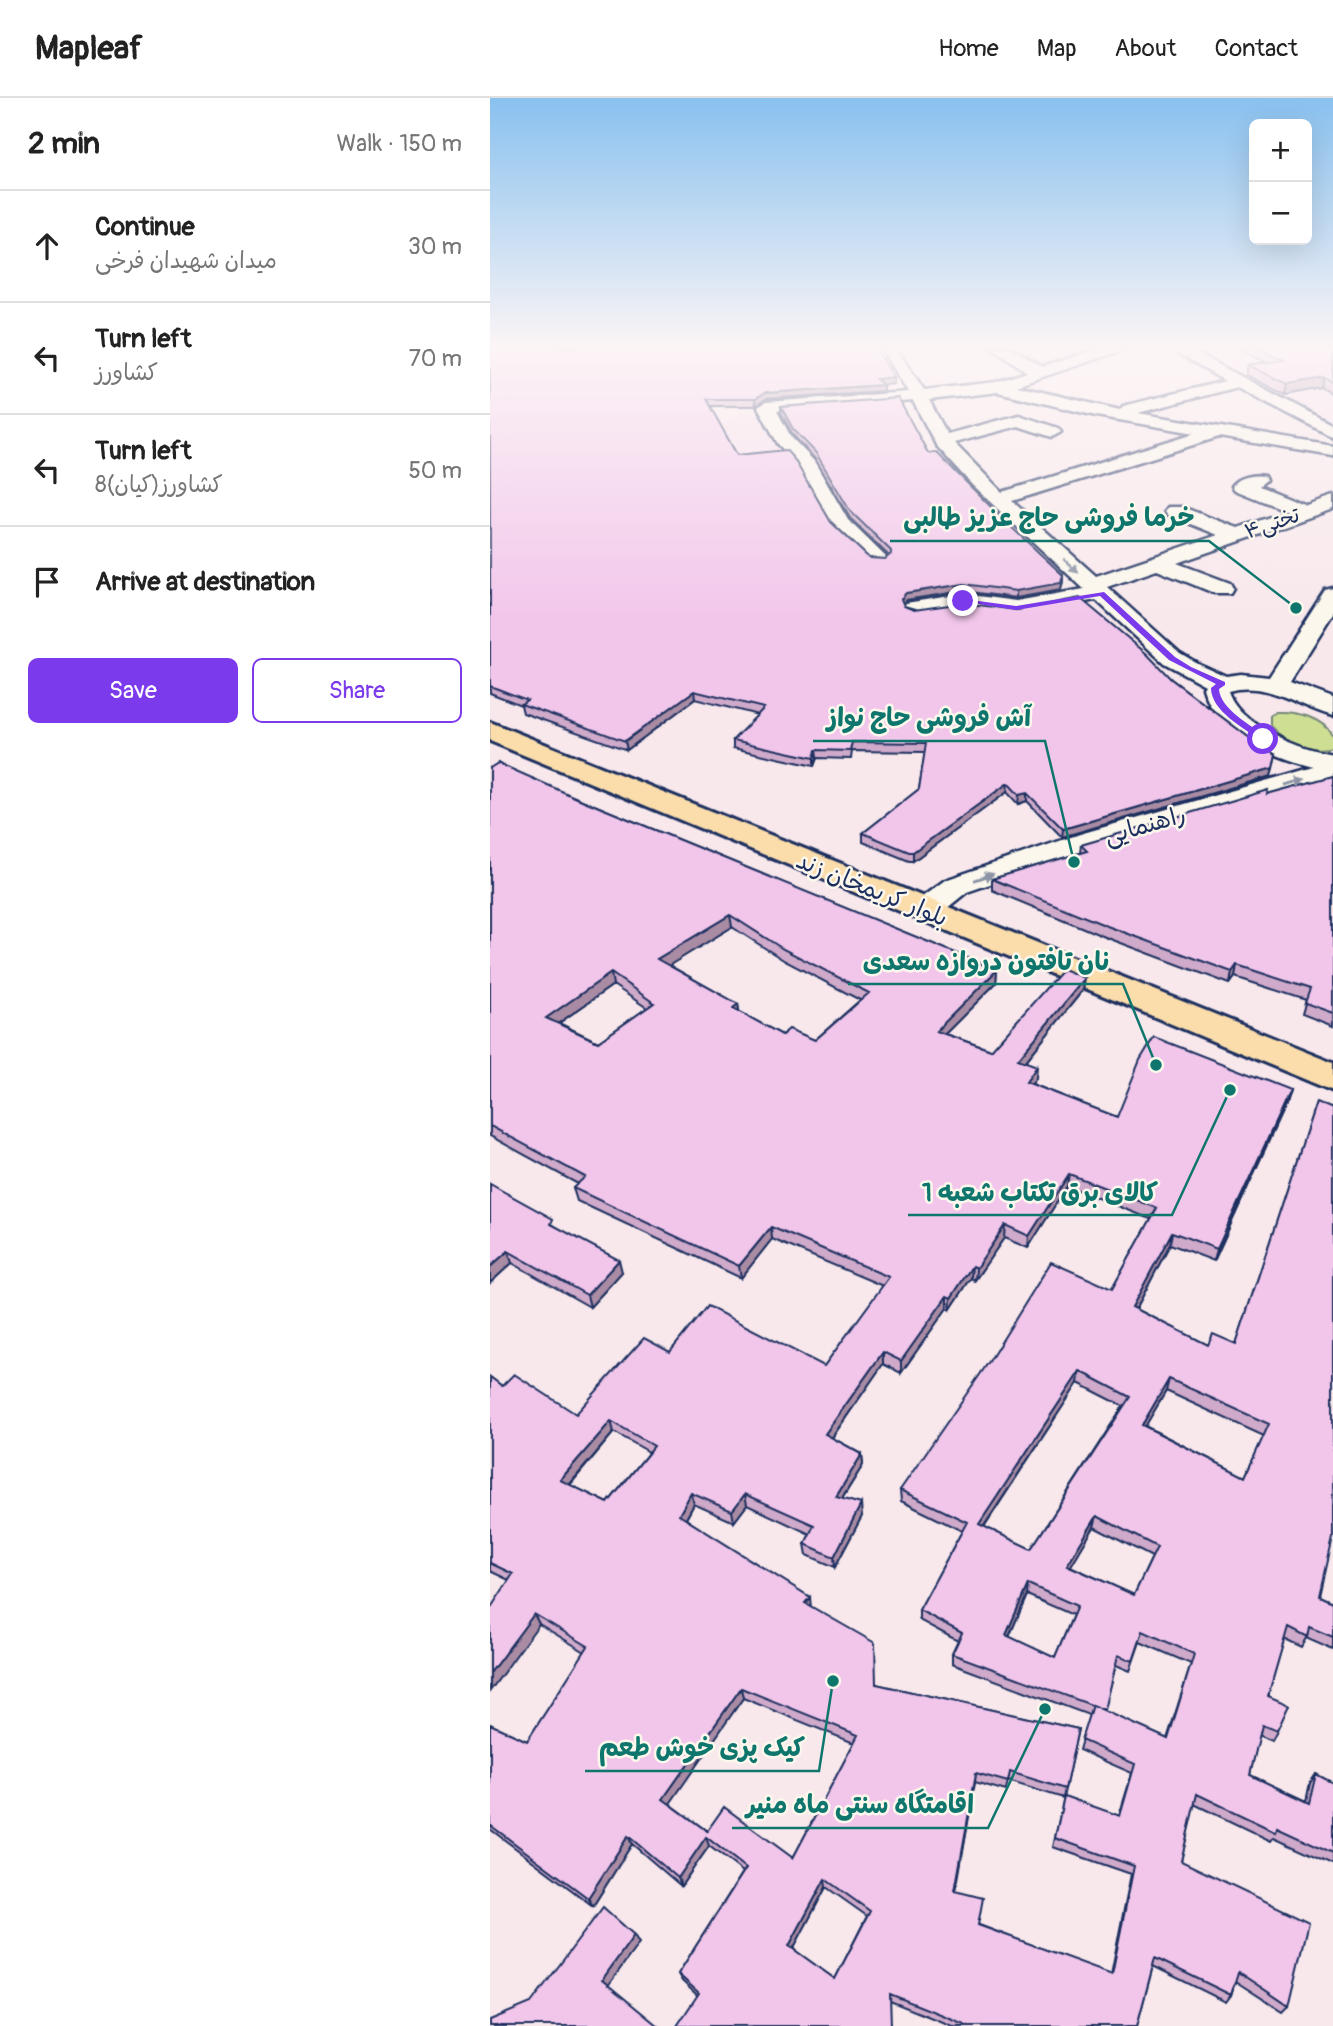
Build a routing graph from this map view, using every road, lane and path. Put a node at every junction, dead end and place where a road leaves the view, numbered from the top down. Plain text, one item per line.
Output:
1 (782, 437) edge
2 (940, 437) edge
3 (957, 437) edge
4 (1141, 437) edge
5 (1202, 437) edge
6 (1256, 437) edge
7 (942, 441) junction
8 (1326, 449) edge
9 (1164, 456) junction
10 (1281, 459) dead end
11 (1075, 475) junction
12 (1257, 480) dead end
13 (1108, 488) dead end
14 (999, 499) junction
15 (1333, 502) edge
16 (1175, 511) dead end
17 (1306, 512) junction
18 (1238, 535) junction
19 (878, 559) edge
20 (1157, 562) junction
21 (1223, 588) dead end
22 (1097, 589) junction
23 (1333, 595) edge
24 (914, 608) edge
25 (1325, 625) edge
26 (1222, 683) junction
27 (1275, 687) junction
28 (1333, 708) edge
29 (490, 731) edge
30 (1333, 762) edge
31 (1333, 770) edge
32 (925, 910) junction
33 (1333, 1077) edge

1 - 19 street
2 - 7 street
3 - 7 street
4 - 9 street
5 - 9 street
6 - 8 street
7 - 14 street
8 - 10 street
9 - 11 street
11 - 13 street
11 - 14 street
12 - 17 street
14 -> 22 street
15 - 17 street, تختی۴
16 - 18 street
17 - 18 street, تختی۴
18 - 20 street, تختی۴
20 - 21 street
20 - 22 street, تختی۴
22 - 24 street, تختی۴
22 - 26 street
23 - 25 street
25 - 27 street
26 - 27 street
26 - 30 street
27 - 28 street
29 - 32 main road, بلوار کریمخان زند
32 -> 31 street, راهنمایی
32 - 33 main road, بلوار کریمخان زند

